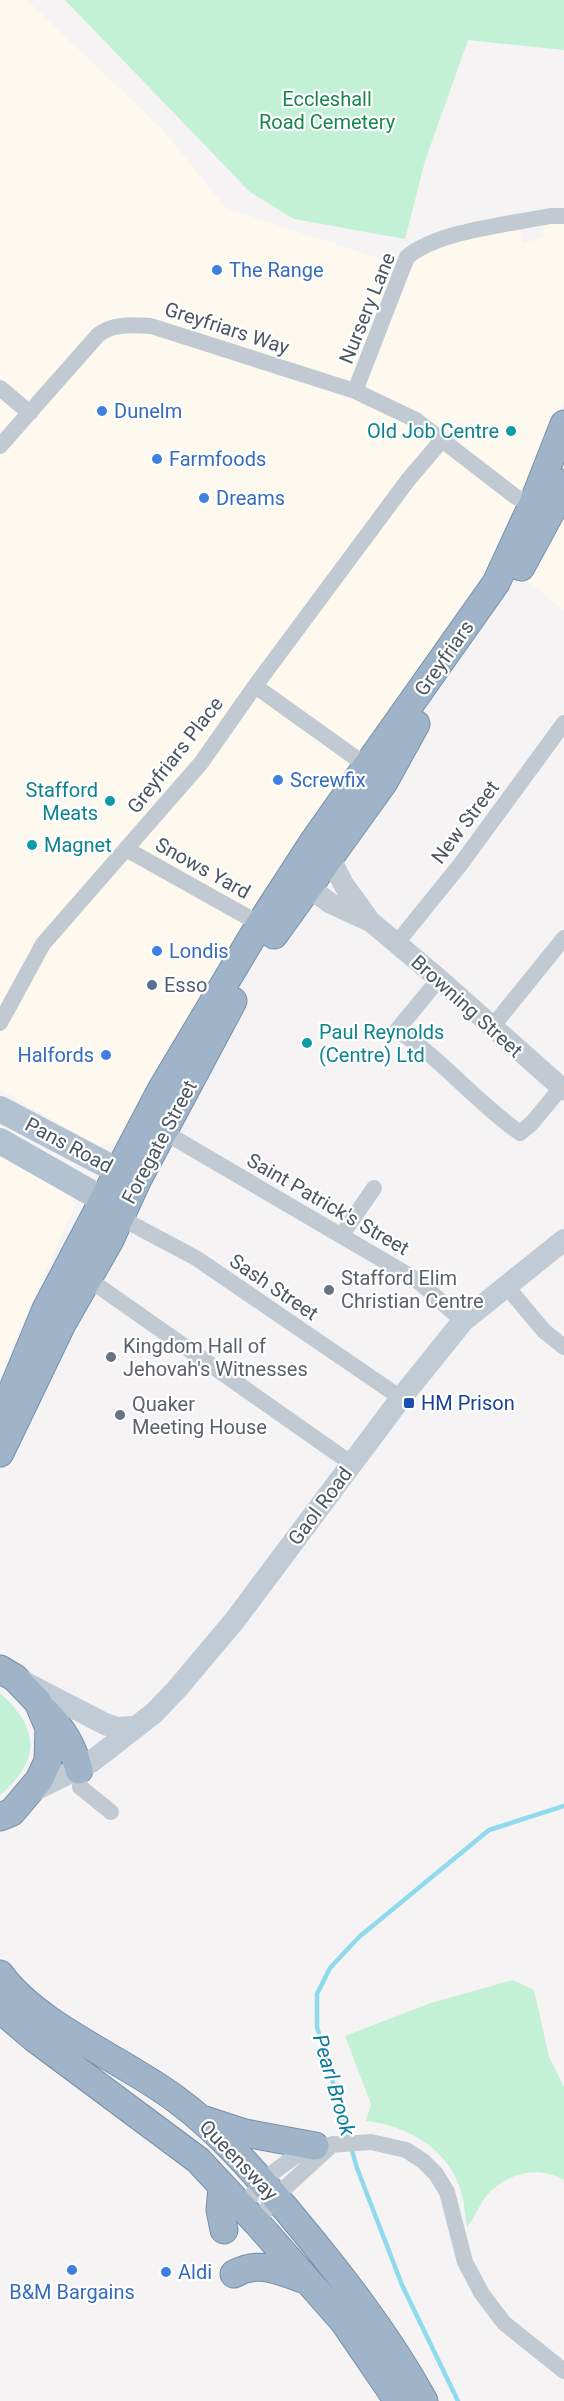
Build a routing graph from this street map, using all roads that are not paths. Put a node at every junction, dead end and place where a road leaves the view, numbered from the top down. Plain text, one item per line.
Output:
1 (564, 216) edge
2 (0, 388) edge
3 (356, 391) junction
4 (30, 413) junction
5 (564, 424) edge
6 (442, 440) junction
7 (0, 446) edge
8 (564, 467) edge
9 (564, 483) edge
10 (532, 503) junction
11 (255, 686) junction
12 (564, 723) edge
13 (367, 766) junction
14 (126, 849) junction
15 (335, 851) junction
16 (300, 881) junction
17 (370, 921) junction
18 (260, 924) junction
19 (564, 938) edge
20 (396, 944) junction
21 (439, 979) junction
22 (0, 1023) edge
23 (492, 1028) junction
24 (562, 1089) edge
25 (0, 1109) edge
26 (164, 1132) junction
27 (0, 1141) edge
28 (127, 1176) junction
29 (374, 1188) dead end
30 (112, 1207) junction
31 (341, 1236) junction
32 (564, 1240) edge
33 (87, 1278) junction
34 (507, 1287) junction
35 (463, 1321) junction
36 (564, 1347) edge
37 (401, 1398) junction
38 (0, 1419) edge
39 (0, 1453) edge
40 (352, 1464) junction
41 (8, 1673) edge
42 (42, 1707) junction
43 (133, 1727) junction
44 (79, 1770) junction
45 (30, 1793) junction
46 (111, 1812) dead end
47 (2, 1818) edge
48 (0, 1974) edge
49 (0, 2009) edge
50 (201, 2119) junction
51 (324, 2145) junction
52 (222, 2188) junction
53 (269, 2190) junction
54 (250, 2215) junction
55 (224, 2230) dead end
56 (234, 2274) dead end
57 (309, 2281) junction
58 (564, 2371) edge
59 (415, 2400) edge

1 - 3 street, Nursery Lane
2 - 4 street
3 - 4 street, Greyfriars Way
3 - 6 street, Greyfriars Way
4 - 7 street, Greyfriars Way
5 - 10 highway, Greyfriars
6 - 10 street
6 - 11 street, Greyfriars Place
8 - 10 highway
9 - 15 highway, Greyfriars
10 - 13 highway, Greyfriars
11 - 13 street
11 - 14 street, Greyfriars Place
12 - 20 street, New Street
13 - 16 highway, Greyfriars
14 - 18 street, Snows Yard
14 - 22 street, Greyfriars Place
15 - 16 highway, Foregate Street
15 - 17 street, Browning Street
16 - 17 street, Browning Street
16 - 18 highway, Foregate Street
16 - 26 highway, Foregate Street
17 - 20 street, Browning Street
18 - 28 highway, Foregate Street
19 - 23 street
20 - 21 street, Browning Street
21 - 23 street, Browning Street
21 - 24 street
23 - 24 street, Browning Street
25 - 28 main road, Pans Road
26 - 28 highway, Foregate Street
26 - 31 street, Saint Patrick's Street
27 - 30 main road, Pans Road
28 - 30 highway, Foregate Street
29 - 31 street
30 - 33 highway, Foregate Street
30 - 37 street, Sash Street
30 - 38 highway, Foregate Street
31 - 35 street, Saint Patrick's Street
32 - 34 main road, Gaol Road
33 - 39 highway, Foregate Street
33 - 40 street
34 - 35 main road, Gaol Road
34 - 36 street
35 - 37 main road, Gaol Road
37 - 40 main road, Gaol Road
40 - 43 main road, Gaol Road
41 - 42 highway
41 - 43 main road
42 - 44 highway
42 - 45 highway
43 - 44 main road, Gaol Road
44 - 45 main road, Gaol Road
44 - 46 street
45 - 47 highway
48 - 50 highway, Queensway
49 - 52 highway, Queensway
50 - 51 highway
50 - 53 highway, Queensway
51 - 53 street
51 - 58 street
52 - 54 highway, Queensway
52 - 55 highway
53 - 54 street
53 - 59 highway, Queensway
54 - 57 highway, Queensway
56 - 57 highway
57 - 59 highway, Queensway

